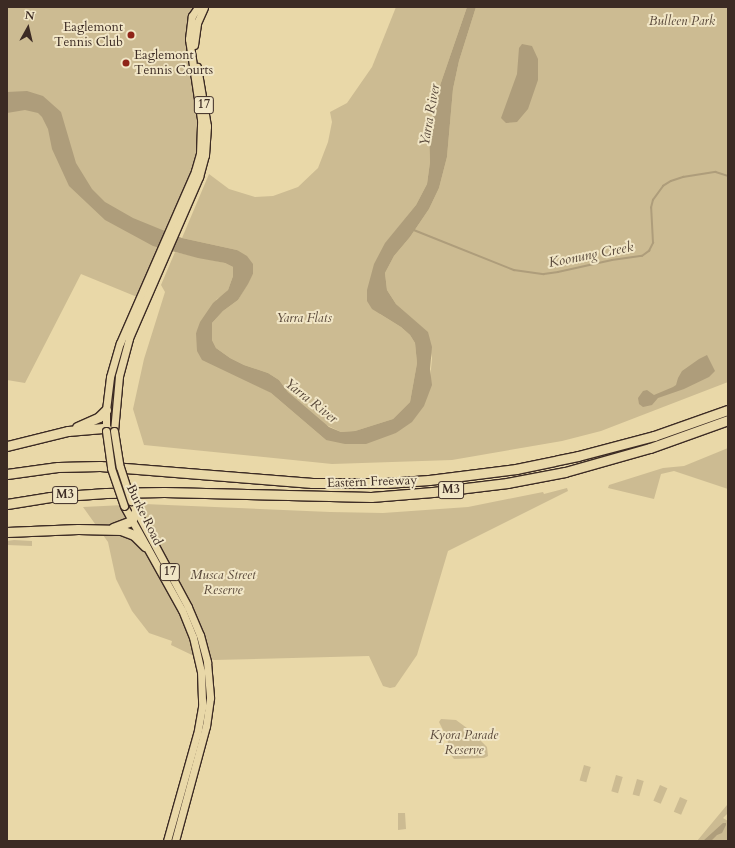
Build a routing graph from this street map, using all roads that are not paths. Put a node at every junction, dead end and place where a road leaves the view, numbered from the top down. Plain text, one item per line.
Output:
1 (198, 7) edge
2 (204, 7) edge
3 (185, 201) junction
4 (147, 288) junction
5 (119, 376) junction
6 (110, 377) junction
7 (106, 410) junction
8 (728, 410) edge
9 (728, 420) edge
10 (110, 430) junction
11 (68, 431) junction
12 (7, 446) edge
13 (7, 474) edge
14 (7, 504) edge
15 (136, 512) junction
16 (131, 521) junction
17 (108, 529) junction
18 (7, 532) edge
19 (145, 546) junction
20 (197, 636) junction
21 (210, 698) junction
22 (202, 699) junction
23 (176, 809) junction
24 (184, 811) junction
25 (167, 841) edge
26 (175, 841) edge

1 - 3 main road, 17
2 - 3 main road, 17
3 - 4 main road, 17
4 - 5 main road, Burke Road / 17
4 - 6 main road, Burke Road / 17
5 - 6 main road
5 - 10 main road, Burke Road / 17
6 - 7 main road, Burke Road / 17
7 - 10 main road, Burke Road / 17
7 - 11 highway
8 - 13 highway, Eastern Freeway / M3
9 - 14 highway, Eastern Freeway / M3
10 - 11 highway
10 - 15 main road, Burke Road / 17, bridge
10 - 16 main road, Burke Road / 17, bridge
11 - 12 highway
15 - 16 highway
15 - 20 main road, Burke Road / 17
16 - 17 highway
16 - 19 main road, Burke Road / 17
17 - 18 highway
17 - 19 highway
19 - 20 main road, Burke Road / 17
20 - 21 main road, Burke Road / 17
20 - 22 main road, Burke Road / 17
21 - 22 main road
21 - 24 main road, Burke Road / 17
22 - 23 main road, Burke Road / 17
23 - 24 main road
23 - 25 main road, Burke Road / 17
24 - 26 main road, Burke Road / 17

